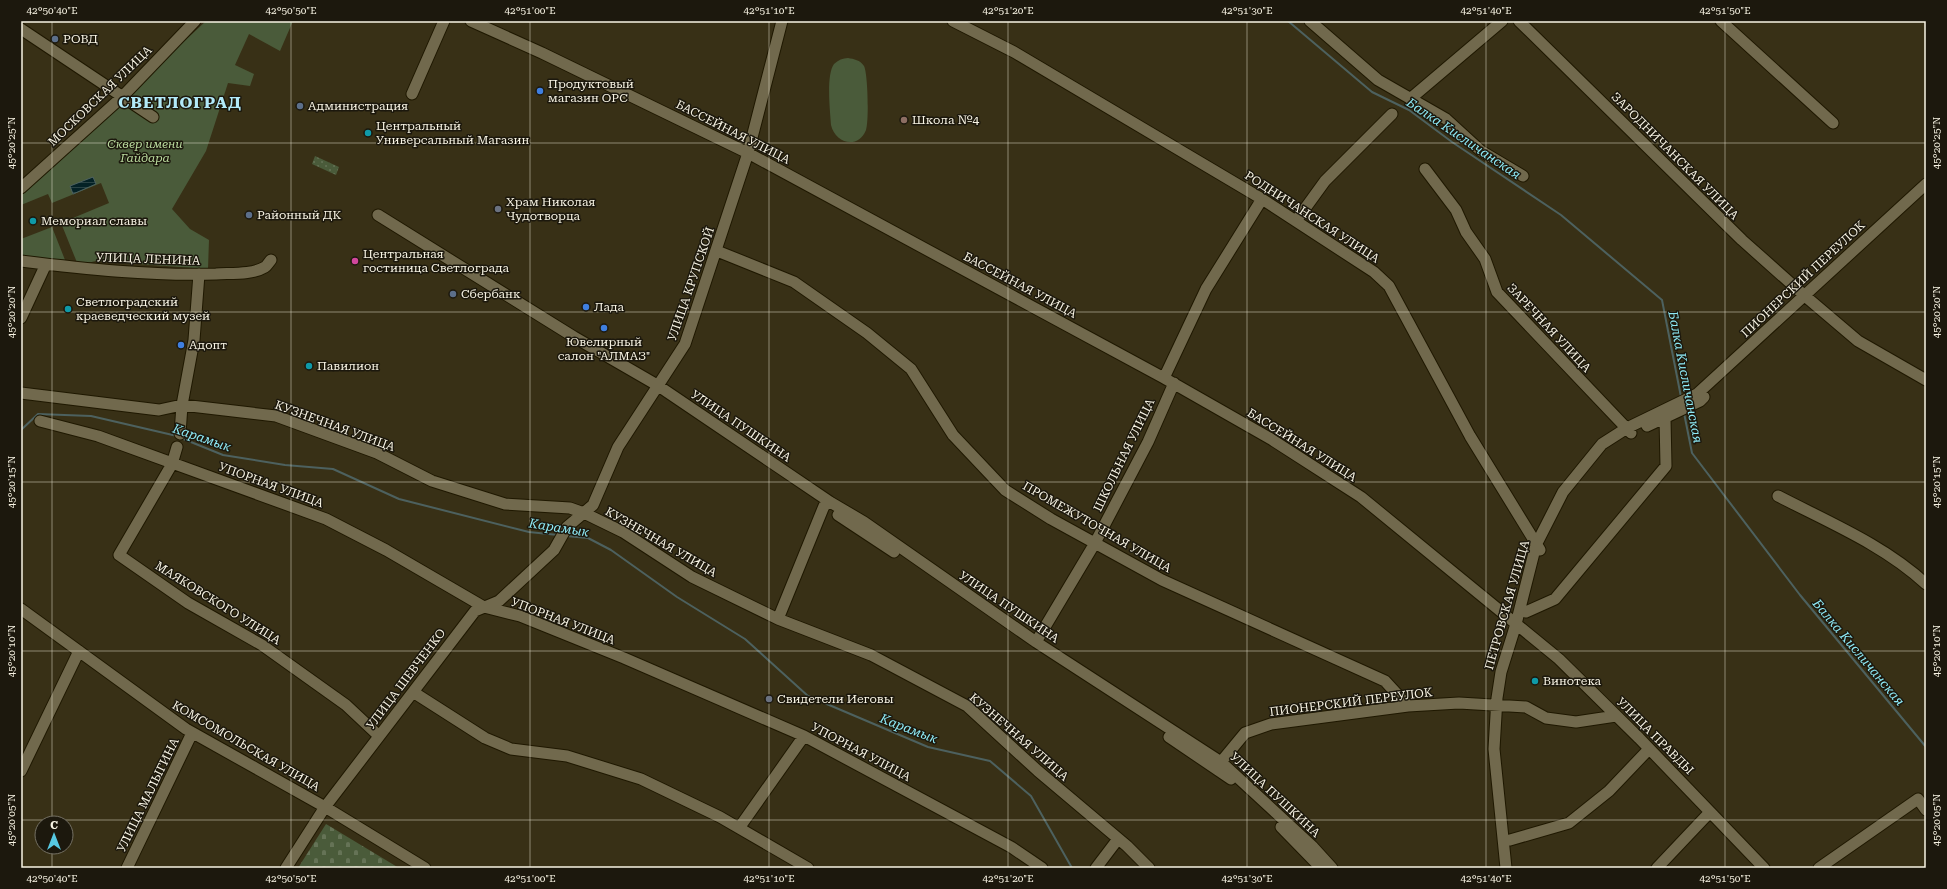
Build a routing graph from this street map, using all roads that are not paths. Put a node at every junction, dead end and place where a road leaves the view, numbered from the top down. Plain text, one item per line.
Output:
1 (195, 21) edge
2 (444, 21) edge
3 (471, 21) edge
4 (782, 21) edge
5 (953, 21) edge
6 (1310, 21) edge
7 (1502, 21) edge
8 (1519, 21) edge
9 (1721, 21) edge
10 (21, 29) edge
11 (412, 94) dead end
12 (122, 97) junction
13 (1410, 99) junction
14 (1392, 114) dead end
15 (153, 117) dead end
16 (1833, 123) dead end
17 (748, 153) junction
18 (1425, 169) dead end
19 (1523, 176) dead end
20 (1926, 184) edge
21 (21, 188) edge
22 (1926, 194) edge
23 (1262, 199) junction
24 (378, 215) dead end
25 (1296, 221) junction
26 (717, 251) junction
27 (271, 260) dead end
28 (21, 261) edge
29 (46, 264) junction
30 (199, 274) junction
31 (1810, 301) junction
32 (21, 318) edge
33 (1926, 380) edge
34 (1169, 381) junction
35 (657, 385) junction
36 (21, 393) edge
37 (182, 404) junction
38 (1667, 413) junction
39 (40, 422) dead end
40 (1629, 431) junction
41 (180, 434) dead end
42 (177, 447) dead end
43 (172, 464) junction
44 (1778, 496) dead end
45 (827, 504) junction
46 (584, 513) junction
47 (567, 527) joint
48 (1095, 543) junction
49 (1539, 548) junction
50 (1926, 584) edge
51 (484, 607) junction
52 (21, 609) edge
53 (1526, 612) junction
54 (778, 619) junction
55 (1519, 626) junction
56 (1036, 642) junction
57 (79, 651) junction
58 (413, 692) junction
59 (1499, 705) junction
60 (1408, 706) junction
61 (1616, 716) junction
62 (192, 732) junction
63 (379, 736) junction
64 (804, 736) junction
65 (1650, 749) junction
66 (1221, 762) junction
67 (21, 771) edge
68 (324, 807) junction
69 (1926, 810) edge
70 (1710, 812) junction
71 (739, 828) junction
72 (1118, 839) junction
73 (1510, 840) junction
74 (127, 868) edge
75 (286, 868) edge
76 (425, 868) edge
77 (808, 868) edge
78 (1042, 868) edge
79 (1096, 868) edge
80 (1149, 868) edge
81 (1321, 868) edge
82 (1332, 868) edge
83 (1506, 868) edge
84 (1513, 868) edge
85 (1657, 868) edge
86 (1764, 868) edge
87 (1819, 868) edge

1 - 12 street, МОСКОВСКАЯ УЛИЦА
2 - 11 street
3 - 17 street, БАССЕЙНАЯ УЛИЦА
4 - 17 street, УЛИЦА КРУПСКОЙ
5 - 23 street, РОДНИЧАНСКАЯ УЛИЦА
6 - 13 street
7 - 13 street
8 - 31 street, ЗАРОДНИЧАНСКАЯ УЛИЦА
9 - 16 street
10 - 12 street
12 - 15 street
12 - 21 street, МОСКОВСКАЯ УЛИЦА
13 - 19 street
14 - 25 street
17 - 26 street, УЛИЦА КРУПСКОЙ
17 - 34 street, БАССЕЙНАЯ УЛИЦА
18 - 40 street, ЗАРЕЧНАЯ УЛИЦА
20 - 31 street, ПИОНЕРСКИЙ ПЕРЕУЛОК
22 - 31 street, ПИОНЕРСКИЙ ПЕРЕУЛОК
23 - 25 street, РОДНИЧАНСКАЯ УЛИЦА
23 - 34 street, ШКОЛЬНАЯ УЛИЦА
24 - 35 street, УЛИЦА ПУШКИНА
25 - 49 street, РОДНИЧАНСКАЯ УЛИЦА
26 - 35 street, УЛИЦА КРУПСКОЙ
26 - 48 street, ПРОМЕЖУТОЧНАЯ УЛИЦА
27 - 30 street, УЛИЦА ЛЕНИНА
28 - 29 street, УЛИЦА ЛЕНИНА
29 - 30 street, УЛИЦА ЛЕНИНА
29 - 32 street
30 - 37 street
31 - 33 street, ЗАРОДНИЧАНСКАЯ УЛИЦА
31 - 38 street, ПИОНЕРСКИЙ ПЕРЕУЛОК
34 - 48 street, ШКОЛЬНАЯ УЛИЦА
34 - 55 street, БАССЕЙНАЯ УЛИЦА
35 - 45 street, УЛИЦА ПУШКИНА
35 - 46 street, УЛИЦА КРУПСКОЙ
36 - 37 street, КУЗНЕЧНАЯ УЛИЦА
37 - 41 street
37 - 46 street, КУЗНЕЧНАЯ УЛИЦА
38 - 40 street, ПИОНЕРСКИЙ ПЕРЕУЛОК
38 - 53 street
39 - 43 street, УПОРНАЯ УЛИЦА
40 - 49 street, ПИОНЕРСКИЙ ПЕРЕУЛОК
42 - 43 street, МАЯКОВСКОГО УЛИЦА
43 - 51 street, УПОРНАЯ УЛИЦА
43 - 63 street, МАЯКОВСКОГО УЛИЦА
44 - 50 street
45 - 54 street
45 - 56 street, УЛИЦА ПУШКИНА
45 - 81 street, УЛИЦА ПУШКИНА
46 - 47 street, УЛИЦА КРУПСКОЙ
46 - 54 street, КУЗНЕЧНАЯ УЛИЦА
47 - 51 street, УЛИЦА ШЕВЧЕНКО
48 - 56 street, ШКОЛЬНАЯ УЛИЦА
48 - 60 street, ПРОМЕЖУТОЧНАЯ УЛИЦА
49 - 53 street
49 - 55 street, ПЕТРОВСКАЯ УЛИЦА
51 - 58 street, УЛИЦА ШЕВЧЕНКО
51 - 64 street, УПОРНАЯ УЛИЦА
52 - 57 street, КОМСОМОЛЬСКАЯ УЛИЦА
53 - 55 street
54 - 72 street, КУЗНЕЧНАЯ УЛИЦА
55 - 59 street
55 - 61 street, УЛИЦА ПРАВДЫ
56 - 66 street, УЛИЦА ПУШКИНА
57 - 62 street, КОМСОМОЛЬСКАЯ УЛИЦА
57 - 67 street
58 - 63 street, УЛИЦА ШЕВЧЕНКО
58 - 71 street
59 - 60 street, ПИОНЕРСКИЙ ПЕРЕУЛОК
59 - 61 street, ПИОНЕРСКИЙ ПЕРЕУЛОК
59 - 73 street
59 - 83 street
60 - 66 street, ПИОНЕРСКИЙ ПЕРЕУЛОК
61 - 65 street, УЛИЦА ПРАВДЫ
62 - 68 street, КОМСОМОЛЬСКАЯ УЛИЦА
62 - 74 street, УЛИЦА МАЛЫГИНА
63 - 68 street, УЛИЦА ШЕВЧЕНКО
64 - 71 street
64 - 78 street, УПОРНАЯ УЛИЦА
65 - 70 street, УЛИЦА ПРАВДЫ
65 - 73 street
66 - 82 street, УЛИЦА ПУШКИНА
68 - 75 street, УЛИЦА ШЕВЧЕНКО
68 - 76 street, КОМСОМОЛЬСКАЯ УЛИЦА
69 - 87 street
70 - 85 street
70 - 86 street, УЛИЦА ПРАВДЫ
71 - 77 street
72 - 79 street
72 - 80 street, КУЗНЕЧНАЯ УЛИЦА
73 - 84 street

